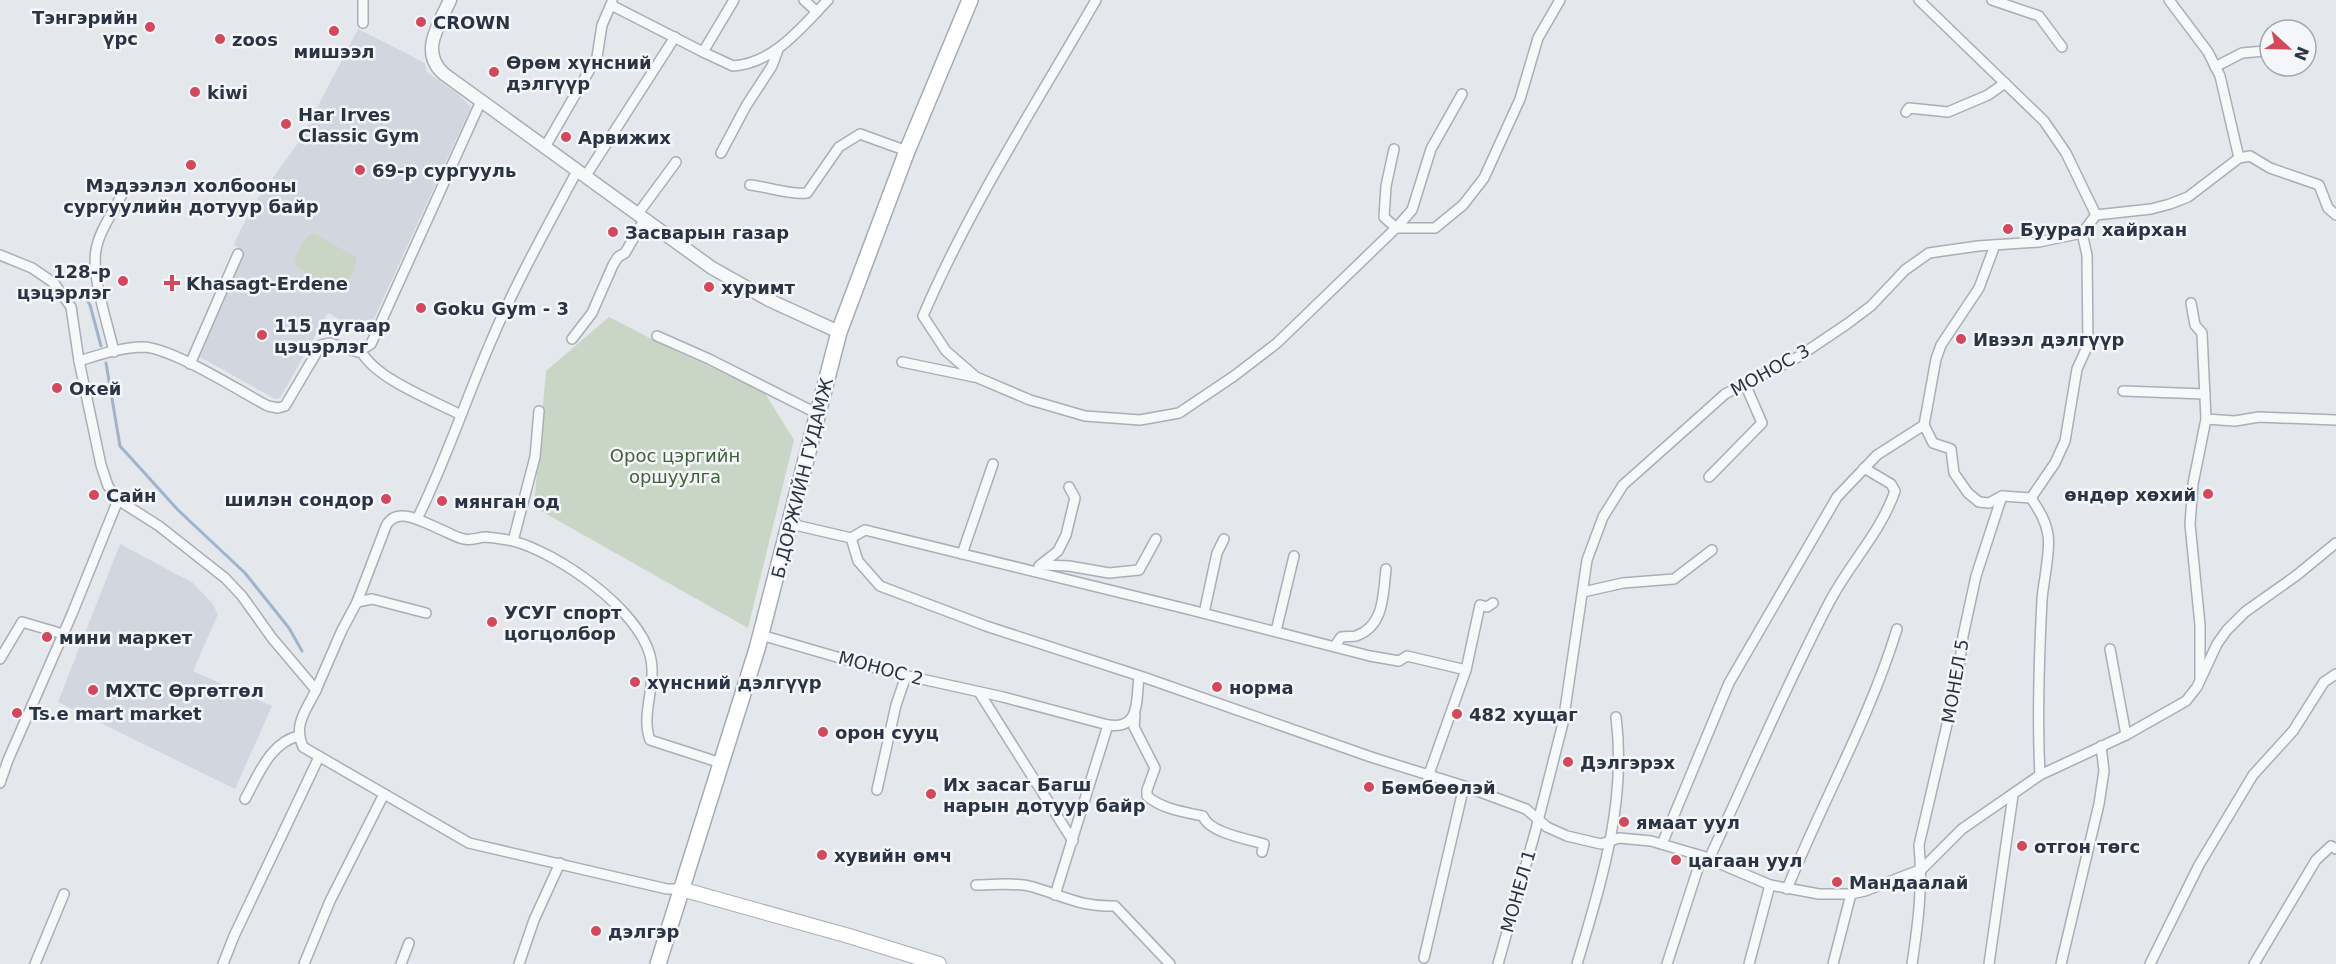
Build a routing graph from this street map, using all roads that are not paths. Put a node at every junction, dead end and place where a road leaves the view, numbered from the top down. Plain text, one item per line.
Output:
1 (363, 0) edge
2 (450, 0) edge
3 (734, 0) edge
4 (804, 0) edge
5 (828, 0) edge
6 (970, 0) edge
7 (1096, 0) edge
8 (1560, 0) edge
9 (1920, 0) edge
10 (1992, 0) edge
11 (2169, 0) edge
12 (612, 3) edge
13 (817, 12) junction
14 (363, 23) dead end
15 (675, 37) junction
16 (2062, 47) dead end
17 (778, 50) junction
18 (704, 52) junction
19 (2258, 52) edge
20 (2215, 67) junction
21 (2005, 83) junction
22 (1462, 94) dead end
23 (481, 101) junction
24 (1906, 112) dead end
25 (545, 147) junction
26 (1394, 148) dead end
27 (907, 151) junction
28 (721, 153) dead end
29 (2238, 158) junction
30 (676, 162) dead end
31 (581, 174) junction
32 (750, 185) dead end
33 (122, 194) dead end
34 (2096, 215) junction
35 (2336, 215) edge
36 (640, 217) junction
37 (1396, 228) junction
38 (2082, 233) junction
39 (1995, 245) junction
40 (238, 254) dead end
41 (0, 255) edge
42 (2191, 303) dead end
43 (839, 333) junction
44 (657, 336) dead end
45 (572, 339) dead end
46 (361, 351) junction
47 (114, 352) junction
48 (79, 360) junction
49 (902, 362) dead end
50 (190, 364) junction
51 (976, 377) junction
52 (1744, 384) junction
53 (2123, 391) dead end
54 (2205, 394) junction
55 (539, 411) dead end
56 (818, 414) junction
57 (461, 415) junction
58 (2206, 419) junction
59 (2336, 420) edge
60 (1924, 425) junction
61 (993, 464) dead end
62 (1864, 468) junction
63 (1709, 477) dead end
64 (1069, 487) dead end
65 (2002, 496) junction
66 (2031, 498) junction
67 (118, 500) junction
68 (417, 519) junction
69 (791, 524) junction
70 (851, 538) junction
71 (1156, 539) dead end
72 (1224, 539) dead end
73 (513, 541) junction
74 (2336, 543) edge
75 (1712, 550) dead end
76 (962, 554) junction
77 (1294, 556) dead end
78 (1041, 565) junction
79 (1386, 569) dead end
80 (1032, 570) junction
81 (1583, 592) junction
82 (357, 602) junction
83 (1493, 603) dead end
84 (426, 613) dead end
85 (1204, 613) junction
86 (1897, 629) dead end
87 (1276, 631) junction
88 (63, 634) junction
89 (761, 635) junction
90 (1335, 646) junction
91 (2110, 649) dead end
92 (0, 659) edge
93 (1466, 670) junction
94 (2336, 674) edge
95 (906, 676) junction
96 (1139, 676) junction
97 (2200, 680) junction
98 (316, 690) junction
99 (979, 692) junction
100 (1135, 715) junction
101 (1616, 717) dead end
102 (1108, 725) junction
103 (2126, 735) junction
104 (299, 736) junction
105 (2101, 746) junction
106 (319, 757) junction
107 (721, 763) junction
108 (1430, 774) junction
109 (2040, 775) junction
110 (0, 783) edge
111 (1464, 786) junction
112 (877, 790) dead end
113 (384, 794) junction
114 (2013, 795) junction
115 (245, 799) dead end
116 (1538, 818) junction
117 (1611, 840) junction
118 (1073, 841) junction
119 (1662, 844) junction
120 (2336, 849) edge
121 (1262, 852) dead end
122 (1705, 857) junction
123 (560, 863) junction
124 (1922, 869) junction
125 (976, 885) dead end
126 (1770, 885) junction
127 (681, 889) junction
128 (1787, 889) junction
129 (64, 894) dead end
130 (1851, 894) junction
131 (1055, 896) junction
132 (409, 943) dead end
133 (1424, 958) dead end
134 (35, 964) edge
135 (223, 964) edge
136 (304, 964) edge
137 (401, 964) edge
138 (519, 964) edge
139 (658, 964) edge
140 (939, 964) edge
141 (1170, 964) edge
142 (1497, 964) edge
143 (1577, 964) edge
144 (1667, 964) edge
145 (1749, 964) edge
146 (1833, 964) edge
147 (1912, 964) edge
148 (1989, 964) edge
149 (2061, 964) edge
150 (2150, 964) edge
151 (2254, 964) edge

1 - 14 street
2 - 23 street
3 - 18 street
4 - 13 street
5 - 13 street
6 - 27 main road, Б.ДОРЖИЙН ГУДАМЖ
7 - 51 street
8 - 37 street
9 - 21 street
10 - 16 street
11 - 20 street
12 - 15 street
12 - 25 street
13 - 17 street
15 - 18 street
15 - 31 street
17 - 18 street
17 - 28 street
19 - 20 street
20 - 29 street
21 - 24 street
21 - 34 street
22 - 37 street
23 - 25 street
23 - 46 street
25 - 31 street
26 - 37 street
27 - 32 street
27 - 43 main road, Б.ДОРЖИЙН ГУДАМЖ
29 - 34 street
29 - 35 street
30 - 36 street
31 - 36 street
31 - 57 street
33 - 47 street
34 - 38 street
36 - 43 street
36 - 45 street
37 - 51 street
38 - 39 street, МОНОС 3
38 - 66 street
39 - 52 street, МОНОС 3
39 - 60 street
40 - 50 street
41 - 48 street
42 - 54 street
43 - 56 main road, Б.ДОРЖИЙН ГУДАМЖ
44 - 56 street
46 - 50 street
46 - 57 street
47 - 48 street
47 - 50 street
48 - 67 street
49 - 51 street
52 - 63 street
52 - 81 street, МОНОС 3
53 - 54 street
54 - 58 street
55 - 73 street
56 - 69 main road, Б.ДОРЖИЙН ГУДАМЖ
57 - 68 street
58 - 59 street
58 - 97 street
60 - 62 street
60 - 65 street
61 - 76 street
62 - 119 street
62 - 122 street
64 - 78 street
65 - 66 street
65 - 124 street, МОНЕЛ 5
66 - 109 street
67 - 88 street
67 - 98 street
68 - 73 street
68 - 82 street
69 - 70 street
69 - 89 main road, Б.ДОРЖИЙН ГУДАМЖ
70 - 76 street
70 - 96 street
71 - 78 street
72 - 85 street
73 - 107 street
74 - 97 street
75 - 81 street
76 - 80 street
77 - 87 street
78 - 80 street
79 - 90 street
80 - 85 street
81 - 116 street, МОНОС 3
82 - 84 street
82 - 98 street
83 - 93 street
85 - 87 street
86 - 128 street
87 - 90 street
88 - 92 street
88 - 110 street
89 - 95 street, МОНОС 2
89 - 107 main road, Б.ДОРЖИЙН ГУДАМЖ
90 - 93 street
91 - 103 street
93 - 108 street
94 - 150 street
95 - 99 street, МОНОС 2
95 - 112 street
96 - 100 street
96 - 108 street
97 - 103 street
98 - 104 street
99 - 102 street, МОНОС 2
99 - 118 street
100 - 102 street
100 - 121 street
101 - 117 street
102 - 118 street
103 - 105 street
104 - 106 street
104 - 115 street
105 - 109 street
105 - 149 street
106 - 113 street
106 - 135 street
107 - 127 main road, Б.ДОРЖИЙН ГУДАМЖ
108 - 111 street
109 - 114 street
111 - 116 street
111 - 133 street
113 - 123 street
113 - 136 street
114 - 124 street
114 - 148 street
116 - 117 street
116 - 142 street, МОНЕЛ 1
117 - 119 street
117 - 143 street
118 - 131 street
119 - 122 street
120 - 151 street
122 - 126 street
122 - 144 street
123 - 127 street
123 - 138 street
124 - 130 street
124 - 147 street, МОНЕЛ 5
125 - 131 street
126 - 128 street
126 - 145 street
127 - 139 main road, Б.ДОРЖИЙН ГУДАМЖ
127 - 140 main road
128 - 130 street
129 - 134 street
130 - 146 street
131 - 141 street
132 - 137 street

